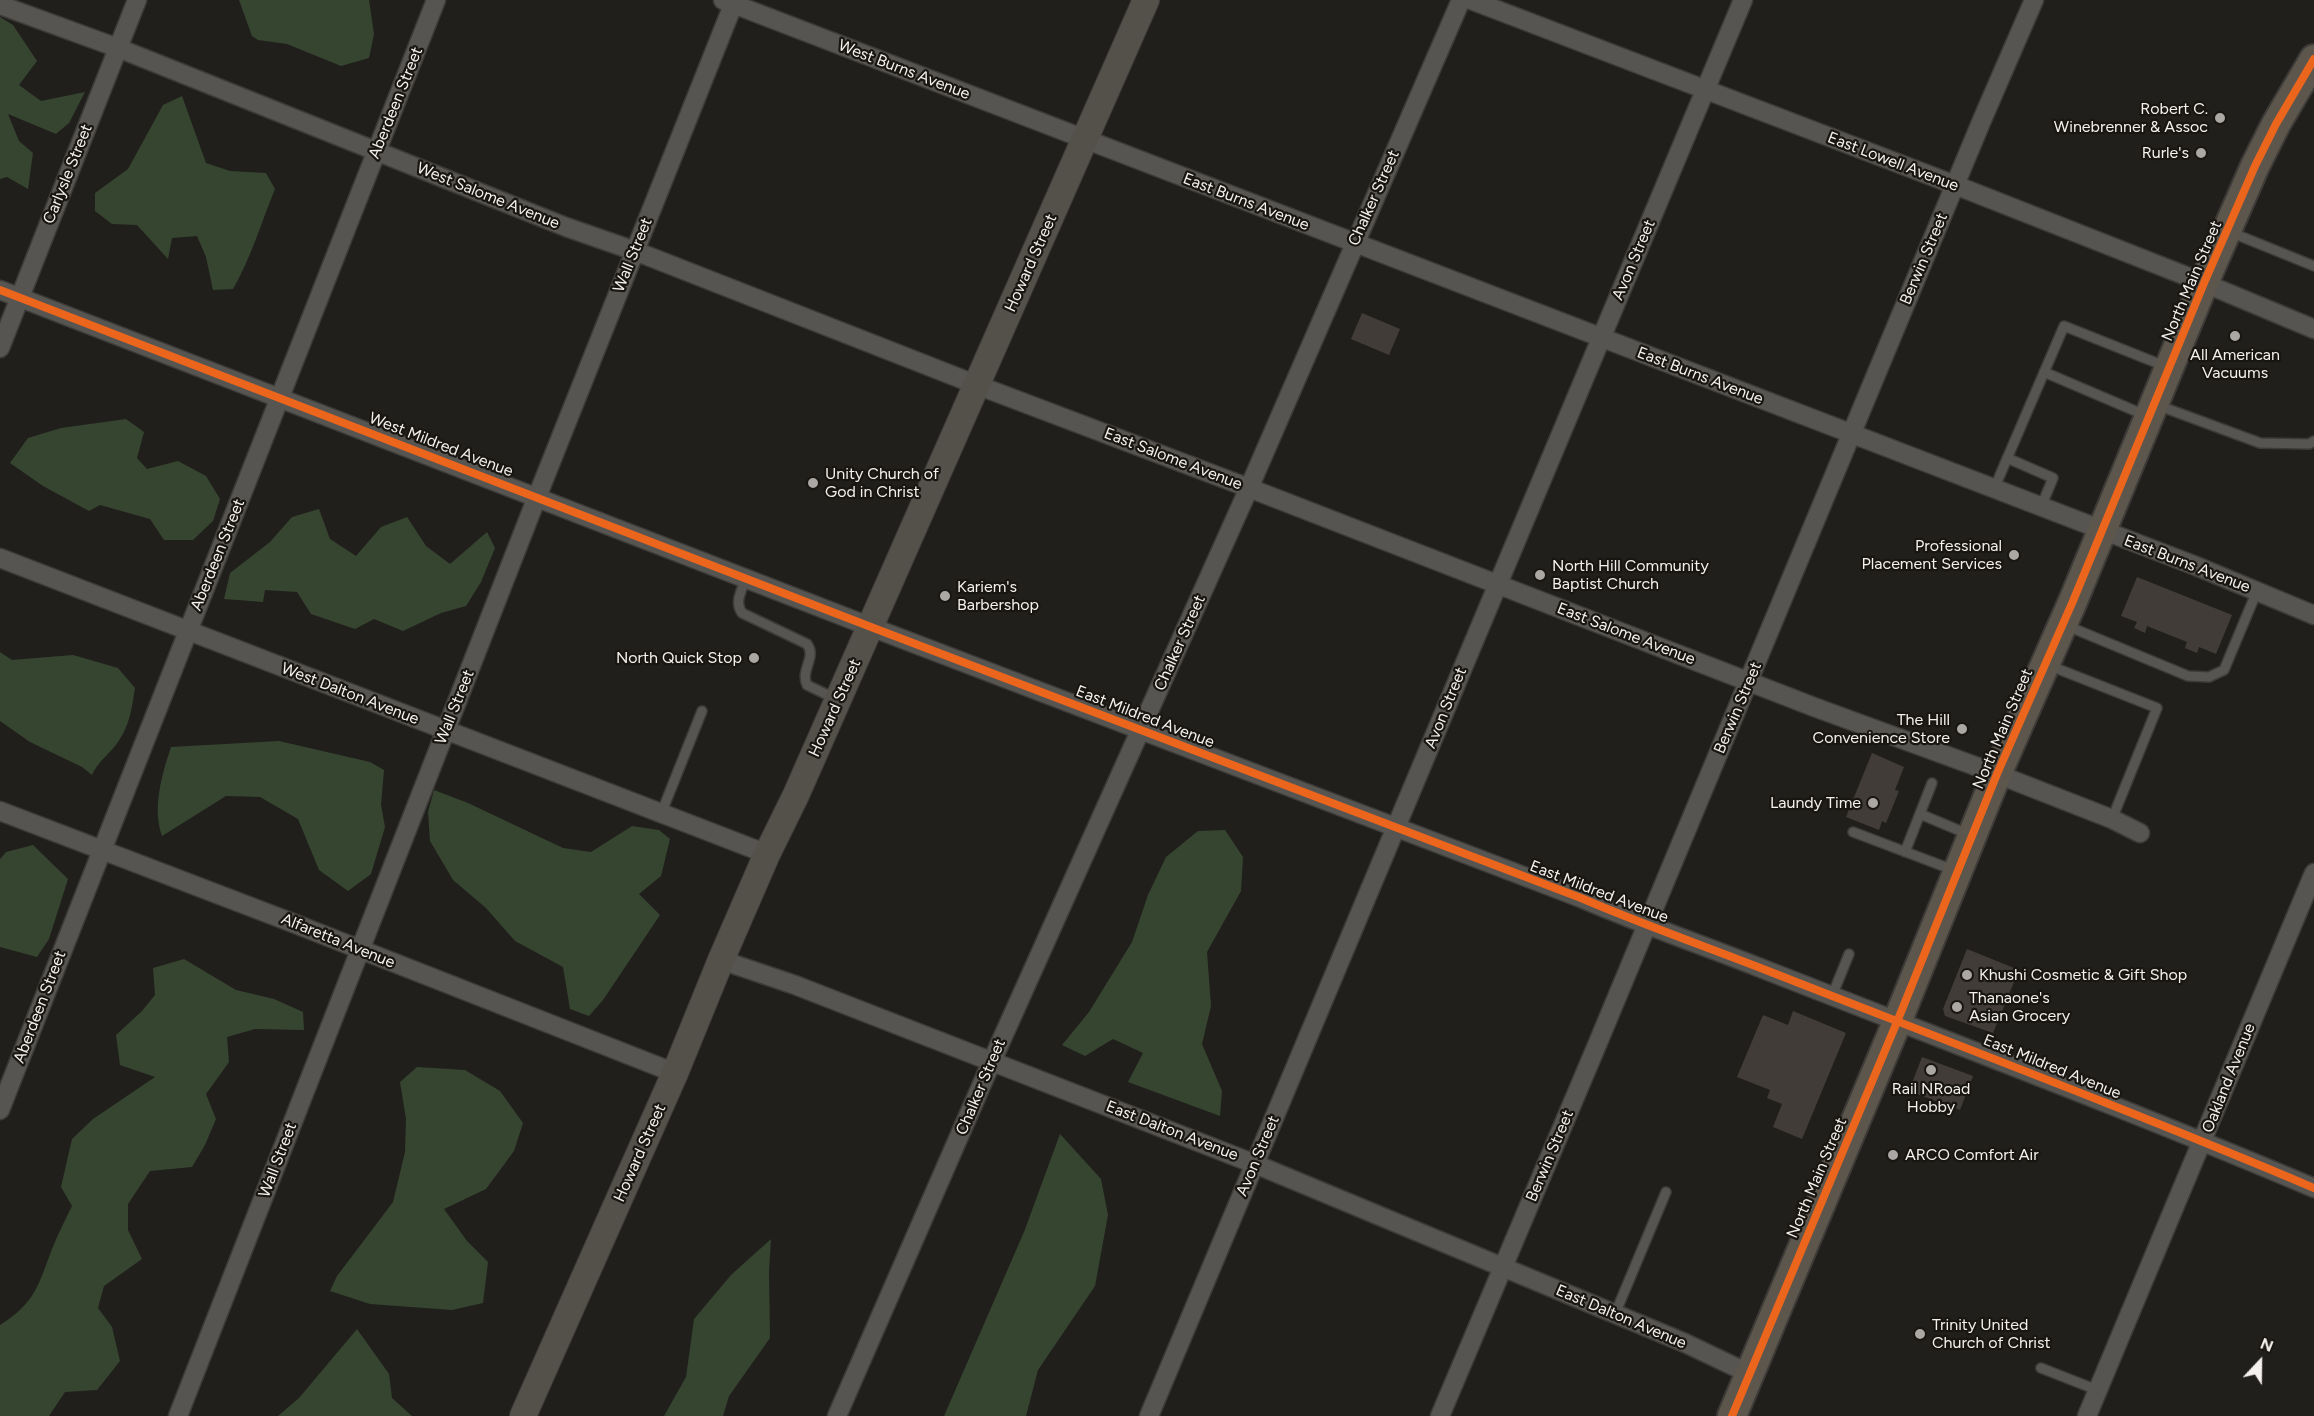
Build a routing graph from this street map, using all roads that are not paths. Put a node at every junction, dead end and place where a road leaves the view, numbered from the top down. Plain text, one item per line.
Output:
1 (137, 0) edge
2 (436, 0) edge
3 (1146, 0) edge
4 (1461, 0) edge
5 (1471, 0) edge
6 (1743, 0) edge
7 (2034, 0) edge
8 (730, 1) edge
9 (0, 5) edge
10 (118, 48) junction
11 (2314, 59) edge
12 (1704, 90) junction
13 (1086, 140) junction
14 (375, 152) junction
15 (1954, 186) junction
16 (2228, 231) junction
17 (1354, 243) junction
18 (635, 251) junction
19 (2314, 266) edge
20 (2204, 283) junction
21 (0, 290) edge
22 (19, 298) junction
23 (2314, 329) edge
24 (1602, 337) junction
25 (0, 348) edge
26 (2169, 368) junction
27 (2044, 372) junction
28 (977, 385) junction
29 (279, 398) junction
30 (2152, 411) junction
31 (1852, 434) junction
32 (2314, 441) edge
33 (2007, 458) junction
34 (1249, 488) junction
35 (1994, 489) junction
36 (537, 496) junction
37 (2041, 507) junction
38 (2101, 531) junction
39 (0, 558) edge
40 (746, 578) junction
41 (1497, 584) junction
42 (2257, 591) junction
43 (2314, 615) edge
44 (2063, 624) junction
45 (871, 627) junction
46 (187, 631) junction
47 (2046, 664) junction
48 (1749, 681) junction
49 (839, 700) junction
50 (702, 711) dead end
51 (446, 731) junction
52 (1142, 731) junction
53 (1997, 774) junction
54 (1932, 783) dead end
55 (0, 812) edge
56 (661, 814) junction
57 (1920, 814) junction
58 (2112, 819) junction
59 (1396, 829) junction
60 (1853, 832) dead end
61 (2140, 833) dead end
62 (1972, 836) junction
63 (102, 851) junction
64 (1905, 852) junction
65 (767, 854) junction
66 (1958, 871) junction
67 (2314, 873) edge
68 (1646, 926) junction
69 (361, 951) junction
70 (1849, 954) dead end
71 (720, 960) junction
72 (1832, 996) junction
73 (1897, 1022) junction
74 (992, 1061) junction
75 (675, 1073) junction
76 (0, 1110) edge
77 (2203, 1141) junction
78 (1256, 1164) junction
79 (2314, 1188) edge
80 (1666, 1192) dead end
81 (1502, 1267) junction
82 (1615, 1314) junction
83 (2041, 1368) dead end
84 (1750, 1374) junction
85 (2097, 1390) junction
86 (178, 1416) edge
87 (524, 1416) edge
88 (837, 1416) edge
89 (1149, 1416) edge
90 (1440, 1416) edge
91 (1732, 1416) edge
92 (2086, 1416) edge

1 - 10 street, Carlysle Street
2 - 14 street, Aberdeen Street
3 - 13 main road, Howard Street
4 - 17 street, Chalker Street
5 - 12 street, East Lowell Avenue
6 - 12 street, Avon Street
7 - 15 street, Berwin Street
8 - 13 street, West Burns Avenue
8 - 18 street, Wall Street
9 - 10 street, West Salome Avenue
10 - 14 street, West Salome Avenue
10 - 22 street, Carlysle Street
11 - 16 main road, North Main Street
12 - 15 street, East Lowell Avenue
12 - 24 street, Avon Street
13 - 17 street, East Burns Avenue
13 - 28 main road, Howard Street
14 - 18 street, West Salome Avenue
14 - 29 street, Aberdeen Street
15 - 20 street, East Lowell Avenue
15 - 31 street, Berwin Street
16 - 19 lane
16 - 20 main road, North Main Street
17 - 24 street, East Burns Avenue
17 - 34 street, Chalker Street
18 - 28 street, West Salome Avenue
18 - 36 street, Wall Street
20 - 23 street, East Lowell Avenue
20 - 26 main road, North Main Street
21 - 22 street, West Mildred Avenue
22 - 25 street, Carlysle Street
22 - 29 street, West Mildred Avenue
24 - 31 street, East Burns Avenue
24 - 41 street, Avon Street
26 - 27 lane
26 - 30 main road, North Main Street
27 - 30 lane
27 - 33 lane
28 - 34 street, East Salome Avenue
28 - 45 main road, Howard Street
29 - 36 street, West Mildred Avenue
29 - 46 street, Aberdeen Street
30 - 32 lane
30 - 38 main road, North Main Street
31 - 35 street, East Burns Avenue
31 - 48 street, Berwin Street
33 - 35 lane
33 - 37 lane
34 - 41 street, East Salome Avenue
34 - 52 street, Chalker Street
35 - 37 street, East Burns Avenue
36 - 40 street, West Mildred Avenue
36 - 51 street, Wall Street
37 - 38 street, East Burns Avenue
38 - 42 street, East Burns Avenue
38 - 44 main road, North Main Street
39 - 46 street, West Dalton Avenue
40 - 45 street, West Mildred Avenue
40 - 49 lane
41 - 48 street, East Salome Avenue
41 - 59 street, Avon Street
42 - 43 street, East Burns Avenue
42 - 44 lane
44 - 47 main road, North Main Street
45 - 49 main road, Howard Street
45 - 52 street, East Mildred Avenue
46 - 51 street, West Dalton Avenue
46 - 63 street, Aberdeen Street
47 - 53 main road, North Main Street
47 - 58 lane
48 - 53 street, East Salome Avenue
48 - 68 street, Berwin Street
49 - 65 main road, Howard Street
50 - 56 lane
51 - 56 street, West Dalton Avenue
51 - 69 street, Wall Street
52 - 59 street, East Mildred Avenue
52 - 74 street, Chalker Street
53 - 58 street, East Salome Avenue
53 - 62 main road, North Main Street
54 - 57 lane
55 - 63 street, Alfaretta Avenue
56 - 65 street, West Dalton Avenue
57 - 62 lane
57 - 64 lane
58 - 61 street, East Salome Avenue
59 - 68 street, East Mildred Avenue
59 - 78 street, Avon Street
60 - 64 lane
62 - 66 main road, North Main Street
63 - 69 street, Alfaretta Avenue
63 - 76 street, Aberdeen Street
64 - 66 lane
65 - 71 main road, Howard Street
66 - 73 main road, North Main Street
67 - 77 street, Oakland Avenue
68 - 72 street, East Mildred Avenue
68 - 81 street, Berwin Street
69 - 75 street, Alfaretta Avenue
69 - 86 street, Wall Street
70 - 72 lane
71 - 74 street, East Dalton Avenue
71 - 75 main road, Howard Street
72 - 73 street, East Mildred Avenue
73 - 77 street, East Mildred Avenue
73 - 84 main road, North Main Street
74 - 78 street, East Dalton Avenue
74 - 88 street, Chalker Street
75 - 87 main road, Howard Street
77 - 79 street, East Mildred Avenue
77 - 85 street, Oakland Avenue
78 - 81 street, East Dalton Avenue
78 - 89 street, Avon Street
80 - 82 lane
81 - 82 street, East Dalton Avenue
81 - 90 street, Berwin Street
82 - 84 street, East Dalton Avenue
83 - 85 lane
84 - 91 main road, North Main Street
85 - 92 street, Oakland Avenue

